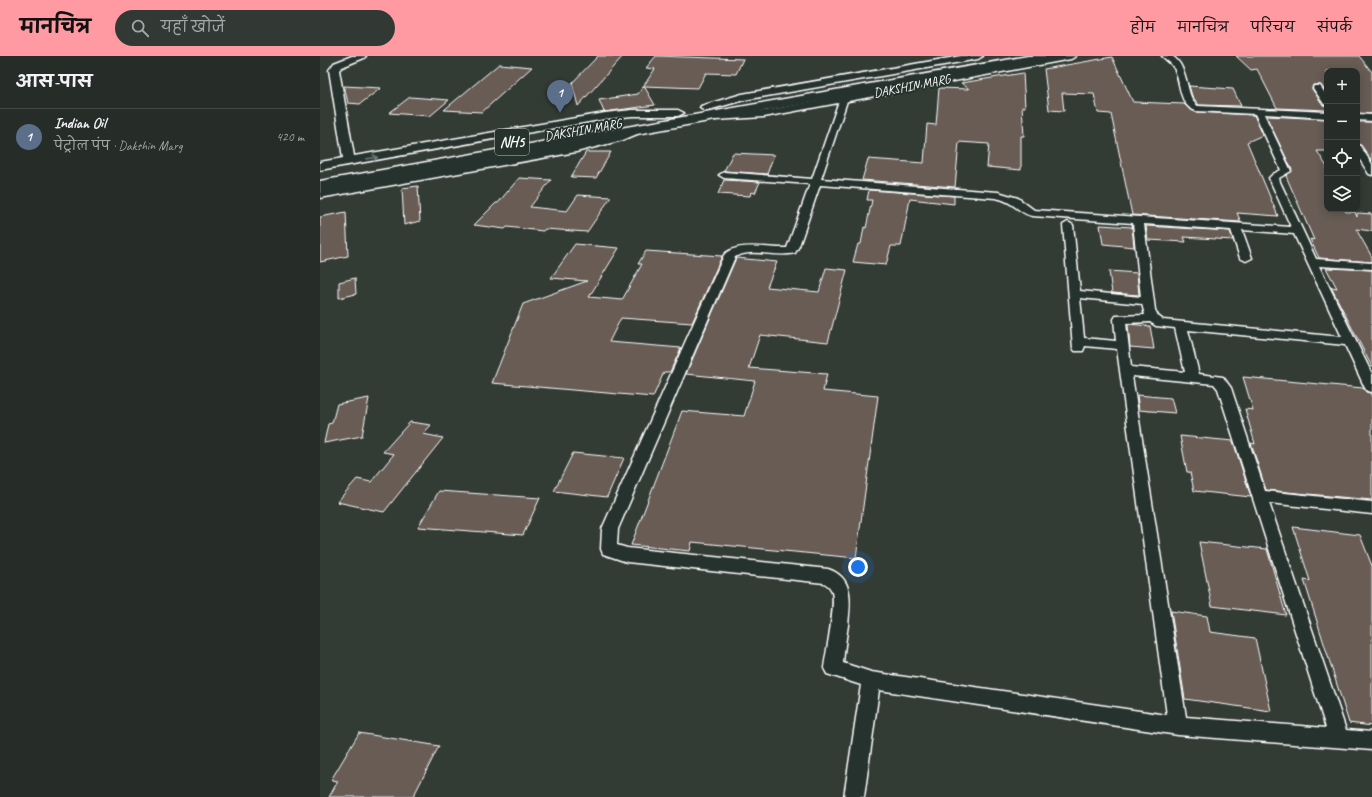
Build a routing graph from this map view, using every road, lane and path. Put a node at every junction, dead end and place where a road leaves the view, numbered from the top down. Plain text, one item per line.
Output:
1 (361, 56) edge
2 (978, 56) edge
3 (1014, 56) edge
4 (1048, 56) edge
5 (1071, 56) edge
6 (1166, 56) edge
7 (1317, 88) dead end
8 (844, 98) junction
9 (1324, 98) edge
10 (1258, 111) junction
11 (678, 113) junction
12 (705, 113) junction
13 (1324, 115) edge
14 (1360, 117) edge
15 (1372, 118) edge
16 (640, 130) junction
17 (1360, 153) edge
18 (349, 161) junction
19 (320, 166) edge
20 (1372, 172) edge
21 (724, 175) dead end
22 (320, 176) edge
23 (815, 181) junction
24 (320, 186) edge
25 (320, 194) edge
26 (1138, 220) junction
27 (1068, 225) dead end
28 (1235, 226) junction
29 (1298, 230) junction
30 (1246, 258) dead end
31 (1312, 262) junction
32 (1372, 266) edge
33 (1074, 294) junction
34 (1148, 302) junction
35 (1152, 318) junction
36 (1181, 326) junction
37 (1351, 342) junction
38 (1123, 346) junction
39 (1125, 371) junction
40 (1368, 371) edge
41 (1194, 378) junction
42 (1372, 388) edge
43 (1260, 496) junction
44 (1372, 508) edge
45 (871, 680) junction
46 (1178, 726) junction
47 (1339, 738) junction
48 (1372, 741) edge
49 (854, 797) edge

1 - 18 street
2 - 12 street, DAKSHIN MARG / NH5
3 - 12 highway, DAKSHIN MARG
4 - 12 highway, DAKSHIN MARG
5 - 8 street, DAKSHIN MARG / NH5
6 - 10 street
7 - 9 street
8 - 12 street, DAKSHIN MARG / NH5
8 - 23 street
10 - 13 street
10 - 29 street
11 - 12 highway, DAKSHIN MARG / NH5
18 -> 11 street
11 - 22 highway, DAKSHIN MARG / NH5
12 - 16 highway, DAKSHIN MARG / NH5
14 - 15 street
16 - 24 highway, DAKSHIN MARG / NH5
16 - 25 street
17 - 20 street
18 - 19 street
21 - 23 street
23 - 26 street
23 - 45 street
26 - 28 street
26 - 34 street
27 - 33 street
28 - 29 street
28 - 30 street
29 - 31 street
31 - 32 street
31 - 37 street
33 - 34 street
33 - 38 street
34 - 35 street
35 - 36 street
35 - 38 street
36 - 37 street
36 - 41 street
37 - 40 street
38 - 39 street
39 - 41 street
39 - 46 street
40 - 42 street
41 - 43 street
43 - 44 street
43 - 47 street
45 - 46 street
45 - 49 street
46 - 47 street
47 - 48 street

